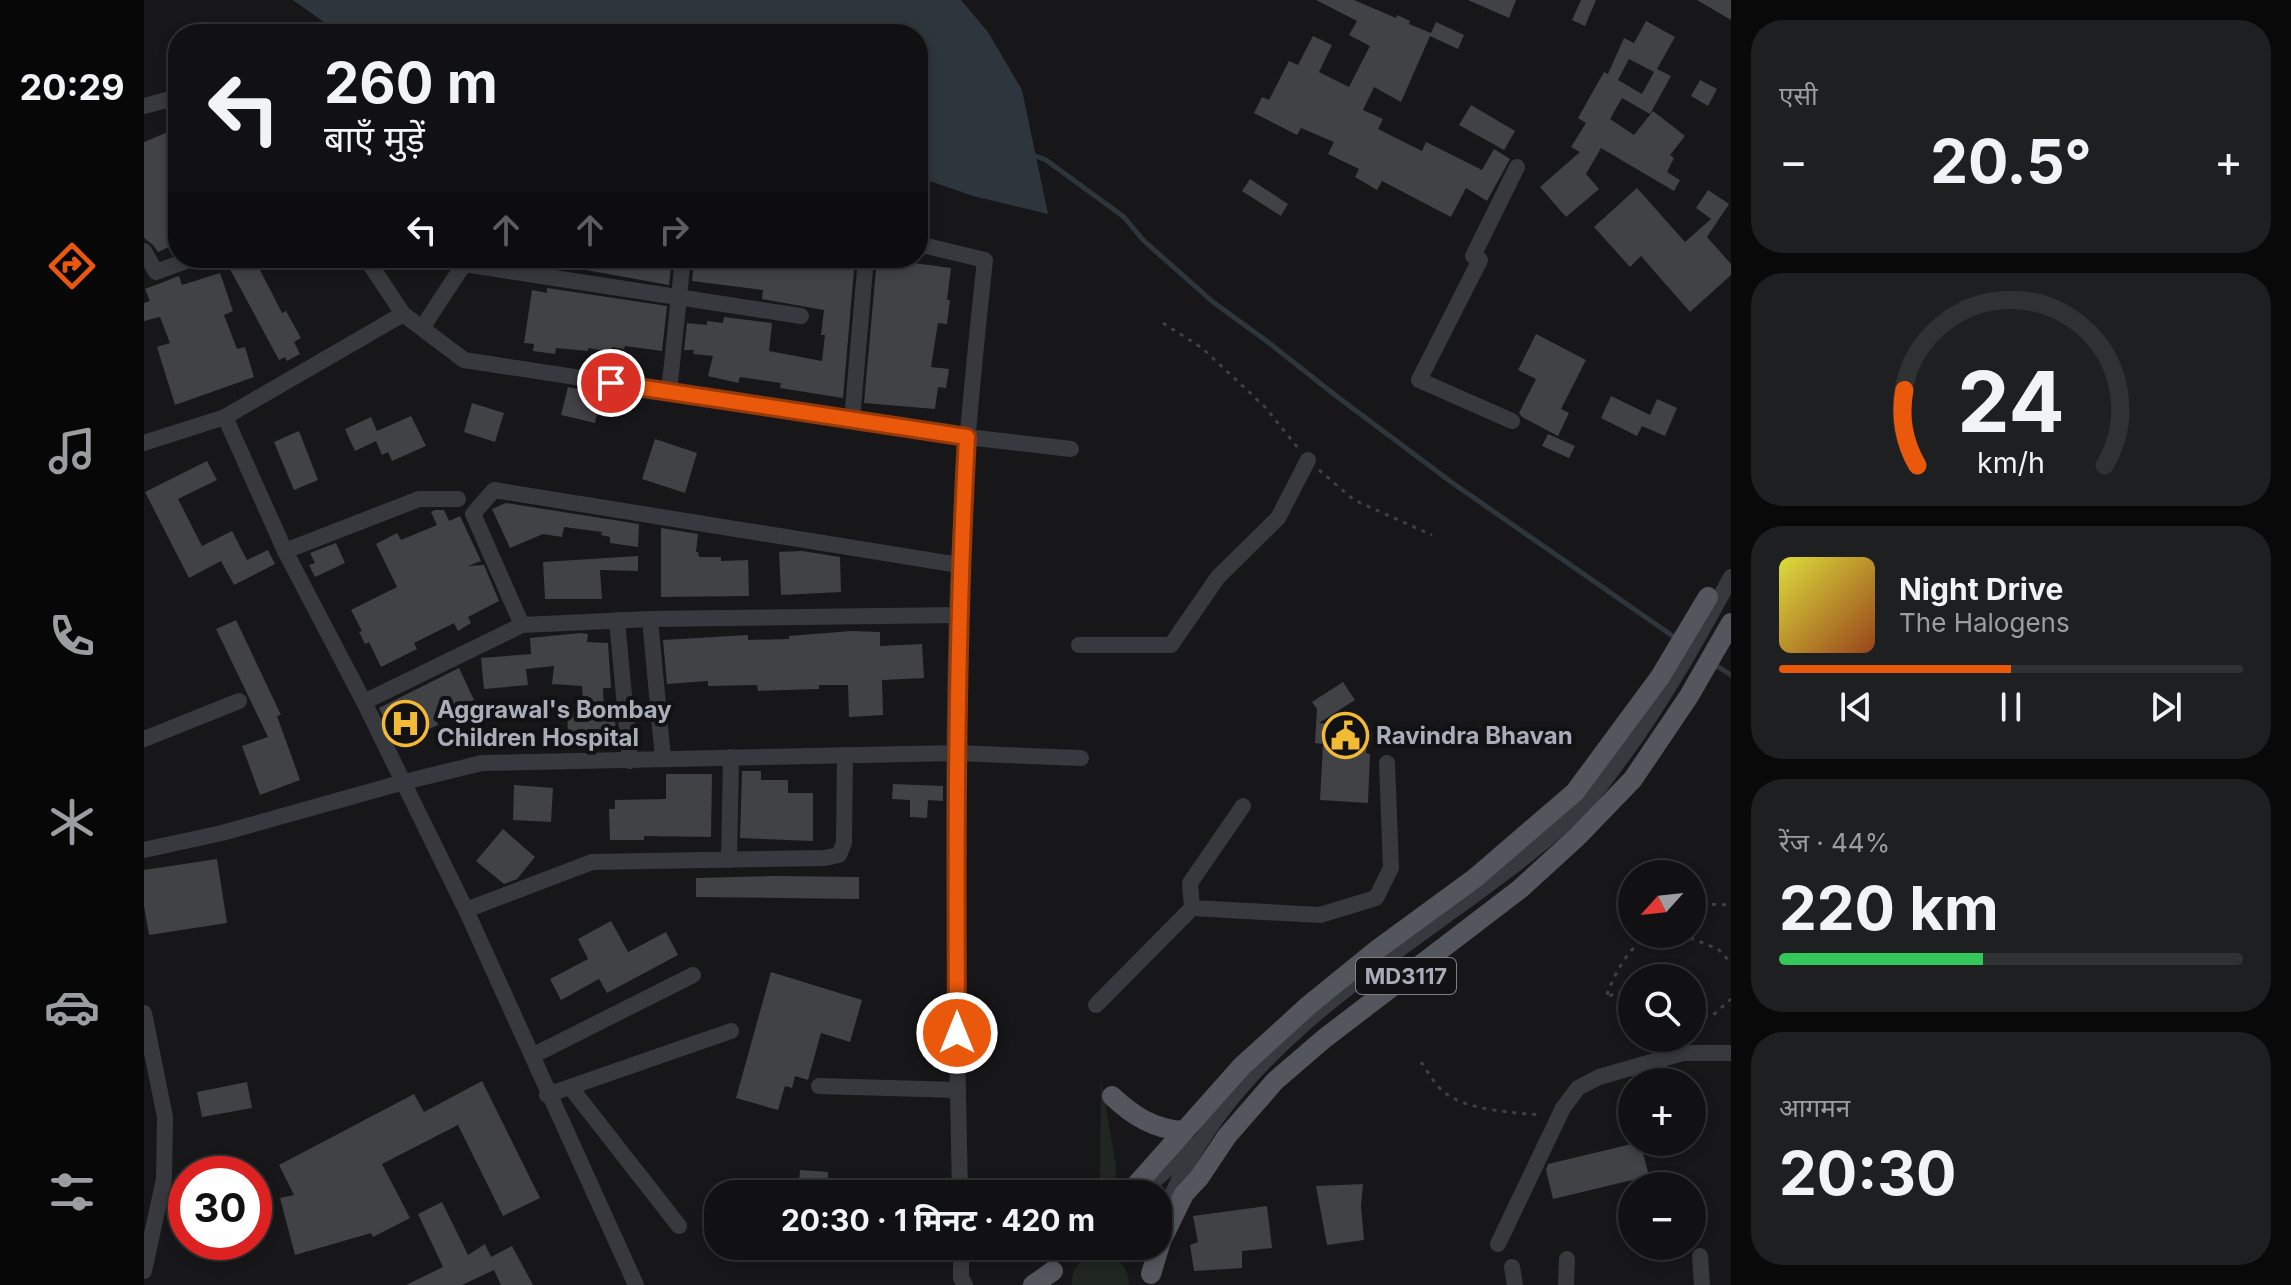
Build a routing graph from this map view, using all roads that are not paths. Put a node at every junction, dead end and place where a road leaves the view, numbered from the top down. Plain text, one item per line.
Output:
1 (168, 100) edge
2 (144, 106) edge
3 (1517, 167) dead end
4 (928, 246) edge
5 (144, 251) edge
6 (168, 268) edge
7 (373, 268) edge
8 (461, 268) edge
9 (489, 268) edge
10 (682, 268) edge
11 (865, 268) edge
12 (679, 298) junction
13 (403, 314) junction
14 (801, 316) dead end
15 (422, 328) junction
16 (669, 392) junction
17 (225, 417) junction
18 (852, 419) junction
19 (1512, 421) dead end
20 (967, 437) junction
21 (144, 443) edge
22 (1071, 449) dead end
23 (1308, 460) road end
24 (458, 499) dead end
25 (285, 551) junction
26 (959, 565) junction
27 (1731, 577) edge
28 (1711, 602) joint
29 (959, 615) junction
30 (650, 619) junction
31 (617, 620) junction
32 (1731, 623) edge
33 (522, 625) junction
34 (1079, 645) dead end
35 (1666, 678) junction
36 (239, 701) dead end
37 (364, 702) junction
38 (144, 739) edge
39 (956, 753) junction
40 (845, 755) junction
41 (731, 757) junction
42 (1081, 758) dead end
43 (663, 759) junction
44 (630, 761) junction
45 (1387, 763) dead end
46 (404, 782) junction
47 (1243, 806) dead end
48 (144, 850) edge
49 (729, 860) junction
50 (1192, 908) junction
51 (466, 910) junction
52 (693, 975) dead end
53 (1096, 1005) dead end
54 (144, 1013) edge
55 (731, 1031) dead end
56 (146, 1035) edge
57 (1731, 1053) edge
58 (534, 1055) junction
59 (819, 1086) dead end
60 (571, 1088) junction
61 (958, 1090) junction
62 (547, 1095) junction
63 (1112, 1096) dead end
64 (1183, 1131) junction
65 (1206, 1133) junction
66 (960, 1180) edge
67 (1140, 1180) edge
68 (1155, 1180) edge
69 (1172, 1194) edge
70 (1172, 1219) edge
71 (679, 1226) dead end
72 (1498, 1244) dead end
73 (1567, 1259) dead end
74 (961, 1260) edge
75 (1155, 1260) edge
76 (1700, 1260) edge
77 (1512, 1267) dead end
78 (144, 1271) edge
79 (1053, 1271) dead end
80 (1151, 1274) dead end
81 (636, 1285) edge
82 (965, 1285) edge
83 (1033, 1285) edge
84 (1515, 1285) edge
85 (1566, 1285) edge
86 (1702, 1285) edge

1 - 2 street
3 - 19 street
4 - 20 street
5 - 6 street
7 - 13 street
8 - 15 street
9 - 12 street
10 - 12 street
11 - 18 street
12 - 14 street
12 - 16 street
13 - 15 street
13 - 17 street
15 - 16 street
16 - 18 street
17 - 21 street
17 - 25 street
18 - 20 street
20 - 22 street
20 - 26 street
23 - 34 street
24 - 25 street
25 - 37 street
26 - 29 street
26 - 33 street
27 - 28 street
28 - 35 main road, MD3117
29 - 30 street
29 - 39 street
30 - 31 street
30 - 43 street
31 - 33 street
31 - 44 street
32 - 70 main road, MD3117
33 - 37 street
35 - 64 main road, MD3117
35 - 65 street
36 - 38 street
37 - 46 street
39 - 40 street
39 - 42 street
39 - 61 street
40 - 41 street
40 - 49 street
41 - 43 street
41 - 49 street
43 - 44 street
44 - 46 street
45 - 50 street
46 - 48 street
46 - 51 street
47 - 50 street
49 - 51 street
50 - 53 street
51 - 58 street
52 - 58 street
54 - 56 street
55 - 60 street
56 - 78 street
57 - 72 street
58 - 62 street
59 - 61 street
60 - 62 street
60 - 71 street
61 - 66 street
62 - 81 street
63 - 64 main road
64 - 67 main road, MD3117
65 - 68 street
65 - 69 street
73 - 85 street
74 - 82 street
75 - 80 main road, MD3117
76 - 86 street
77 - 84 street
79 - 83 main road

